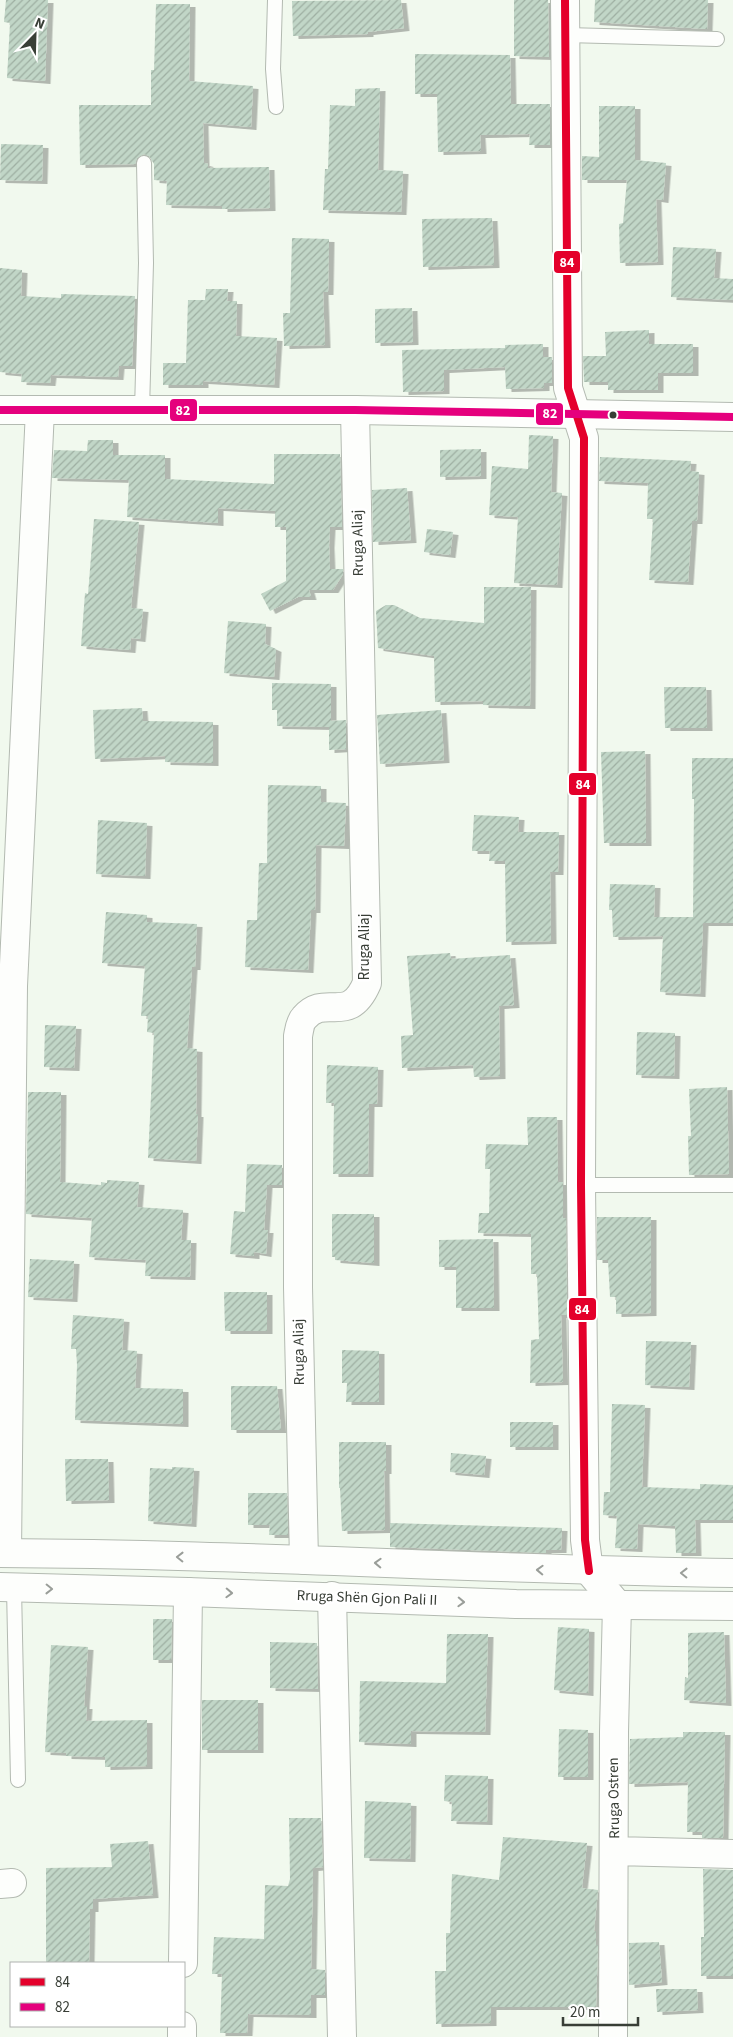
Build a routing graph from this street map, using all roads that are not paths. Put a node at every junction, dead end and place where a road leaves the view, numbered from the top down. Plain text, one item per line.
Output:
1 (275, 0) edge
2 (565, 0) edge
3 (566, 35) junction
4 (717, 39) dead end
5 (276, 107) dead end
6 (144, 163) dead end
7 (0, 410) edge
8 (40, 410) junction
9 (142, 410) junction
10 (355, 410) junction
11 (577, 413) junction
12 (733, 418) edge
13 (581, 1185) junction
14 (733, 1185) edge
15 (4, 1553) edge
16 (304, 1560) junction
17 (589, 1571) junction
18 (733, 1573) edge
19 (7, 1588) edge
20 (188, 1592) junction
21 (332, 1596) junction
22 (617, 1604) junction
23 (733, 1606) edge
24 (18, 1780) dead end
25 (615, 1851) junction
26 (733, 1854) edge
27 (183, 1962) edge
28 (342, 2037) edge
29 (613, 2037) edge

1 - 5 lane
2 - 3 street
3 - 4 lane
3 - 11 street
6 - 9 lane
7 - 8 street
8 - 9 street
8 - 15 street
9 - 10 street
10 - 11 street
10 - 16 street, Rruga Aliaj
11 - 12 street
11 - 13 street
13 - 14 lane
13 - 17 street
16 -> 15 street
17 -> 16 street
18 -> 17 street
17 - 22 street
19 -> 20 street, Rruga Shën Gjon Pali II
19 - 24 lane
20 -> 21 street, Rruga Shën Gjon Pali II
20 - 27 street
21 -> 22 street, Rruga Shën Gjon Pali II
21 - 28 street
22 - 23 street, Rruga Shën Gjon Pali II
22 - 25 street, Rruga Ostren
25 - 26 street
25 - 29 street, Rruga Ostren

